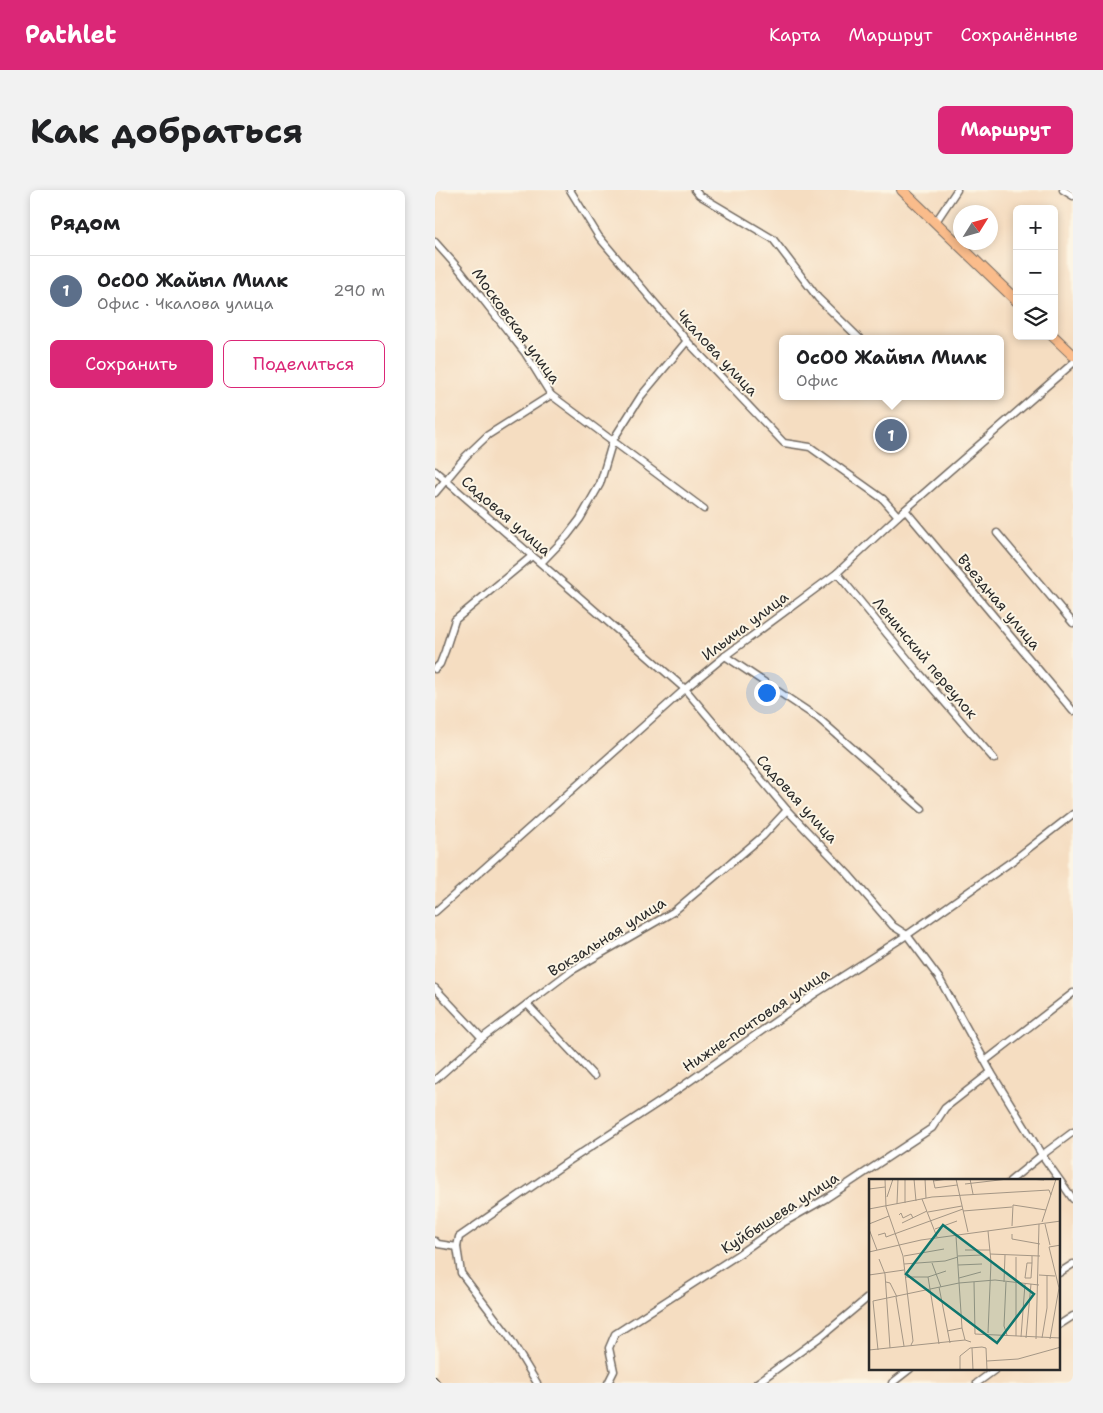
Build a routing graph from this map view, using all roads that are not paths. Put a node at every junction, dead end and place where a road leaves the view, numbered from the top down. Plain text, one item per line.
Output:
1 (570, 190) edge
2 (695, 190) edge
3 (902, 190) edge
4 (957, 190) edge
5 (1063, 190) edge
6 (1073, 196) edge
7 (935, 223) junction
8 (435, 242) edge
9 (1013, 297) edge
10 (856, 335) edge
11 (1057, 340) edge
12 (687, 341) junction
13 (1073, 355) edge
14 (1073, 363) edge
15 (551, 395) junction
16 (613, 440) junction
17 (435, 471) edge
18 (447, 480) junction
19 (435, 493) edge
20 (704, 508) dead end
21 (905, 510) junction
22 (898, 516) junction
23 (997, 533) dead end
24 (532, 556) junction
25 (541, 563) junction
26 (837, 573) junction
27 (1073, 623) edge
28 (725, 656) junction
29 (435, 669) edge
30 (685, 689) junction
31 (1073, 711) edge
32 (994, 758) dead end
33 (921, 809) dead end
34 (787, 810) junction
35 (1073, 814) edge
36 (435, 912) edge
37 (907, 935) junction
38 (435, 988) edge
39 (1073, 994) edge
40 (527, 1004) junction
41 (482, 1038) junction
42 (985, 1061) junction
43 (991, 1072) junction
44 (594, 1076) dead end
45 (435, 1080) edge
46 (1073, 1132) edge
47 (1042, 1155) junction
48 (1011, 1179) edge
49 (1059, 1179) edge
50 (1061, 1182) edge
51 (1073, 1199) edge
52 (435, 1241) edge
53 (457, 1247) junction
54 (1073, 1264) edge
55 (1061, 1272) edge
56 (869, 1298) edge
57 (1073, 1316) edge
58 (1061, 1324) edge
59 (909, 1370) edge
60 (995, 1370) edge
61 (537, 1383) edge
62 (608, 1383) edge
63 (757, 1383) edge
64 (892, 1383) edge
65 (977, 1383) edge

1 - 12 street, Чкалова улица
2 - 10 street
3 - 7 highway
4 - 7 street
5 - 6 street
7 - 9 highway
8 - 15 street, Московская улица
11 - 13 highway
12 - 16 street
12 - 22 street, Чкалова улица
14 - 21 street, Ильича улица
15 - 16 street, Московская улица
15 - 18 street
16 - 20 street, Московская улица
16 - 25 street
17 - 18 street, Садовая улица
18 - 19 street
18 - 24 street, Садовая улица
21 - 22 street, Ильича улица
21 - 31 street, Въездная улица
22 - 26 street, Ильича улица
23 - 27 street
24 - 25 street, Садовая улица
24 - 29 street
25 - 30 street, Садовая улица
26 - 28 street, Ильича улица
26 - 32 street, Ленинский переулок
28 - 30 street, Ильича улица
28 - 33 street
30 - 34 street, Садовая улица
30 - 36 street, Ильича улица
34 - 37 street, Садовая улица
34 - 40 street, Вокзальная улица
35 - 37 street, Нижне-почтовая улица
37 - 42 street, Садовая улица
37 - 53 street, Нижне-почтовая улица
38 - 41 street
39 - 42 street
40 - 41 street, Вокзальная улица
40 - 44 street
41 - 45 street, Вокзальная улица
42 - 43 street, Садовая улица
43 - 47 street, Садовая улица
43 - 62 street, Куйбышева улица
46 - 47 street
47 - 48 street
47 - 49 street, Садовая улица
50 - 51 street, Садовая улица
52 - 53 street
53 - 61 street
54 - 55 street
56 - 63 street
57 - 58 street
59 - 64 street
60 - 65 street

